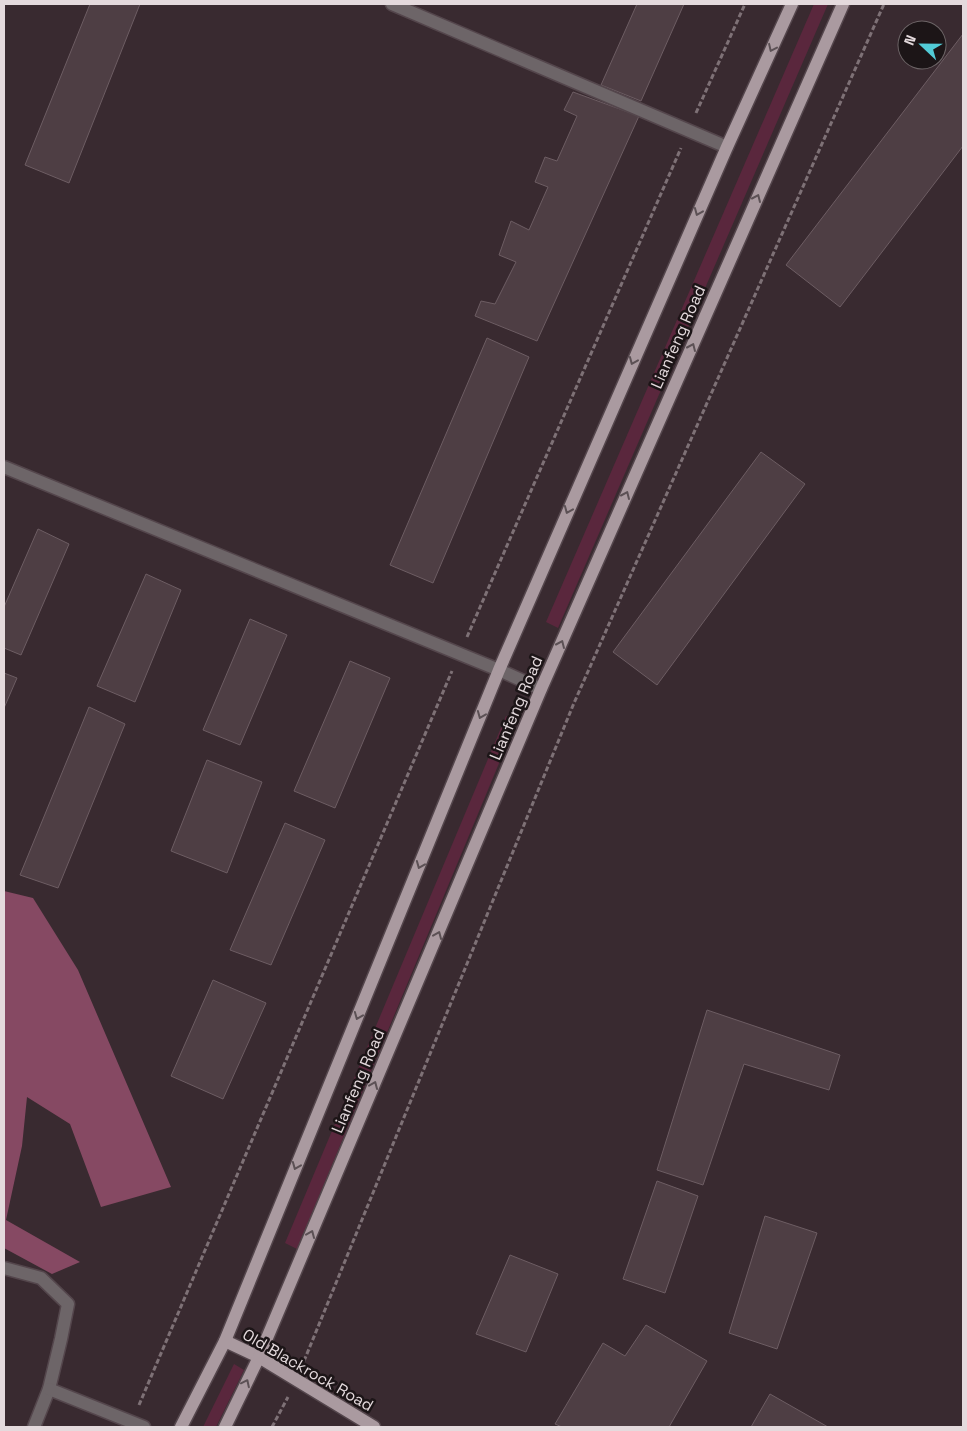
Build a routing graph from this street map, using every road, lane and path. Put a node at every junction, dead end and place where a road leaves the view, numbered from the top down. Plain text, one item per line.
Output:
1 (392, 4) edge
2 (745, 4) edge
3 (792, 4) edge
4 (843, 4) edge
5 (884, 4) edge
6 (689, 131) junction
7 (726, 147) junction
8 (4, 466) edge
9 (459, 654) junction
10 (499, 670) junction
11 (541, 689) junction
12 (4, 1268) edge
13 (225, 1341) junction
14 (260, 1356) junction
15 (296, 1380) junction
16 (48, 1389) junction
17 (131, 1422) junction
18 (34, 1427) edge
19 (144, 1427) edge
20 (181, 1427) edge
21 (225, 1427) edge
22 (272, 1427) edge
23 (374, 1427) edge

1 - 6 street
2 - 6 path
3 -> 7 main road, Lianfeng Road
11 -> 4 main road, Lianfeng Road
5 - 15 path
6 - 7 street
6 - 9 path
7 -> 10 main road, Lianfeng Road
8 - 9 street
9 - 10 street
9 - 17 path
10 - 11 street
10 -> 13 main road, Lianfeng Road
14 -> 11 main road, Lianfeng Road
12 - 16 street
13 - 14 main road, Old Blackrock Road
13 - 20 main road, Lianfeng Road
14 - 15 main road, Old Blackrock Road
21 -> 14 main road, Lianfeng Road
15 - 22 path
15 - 23 main road, Old Blackrock Road
16 - 17 street
16 - 18 street
17 - 19 street

